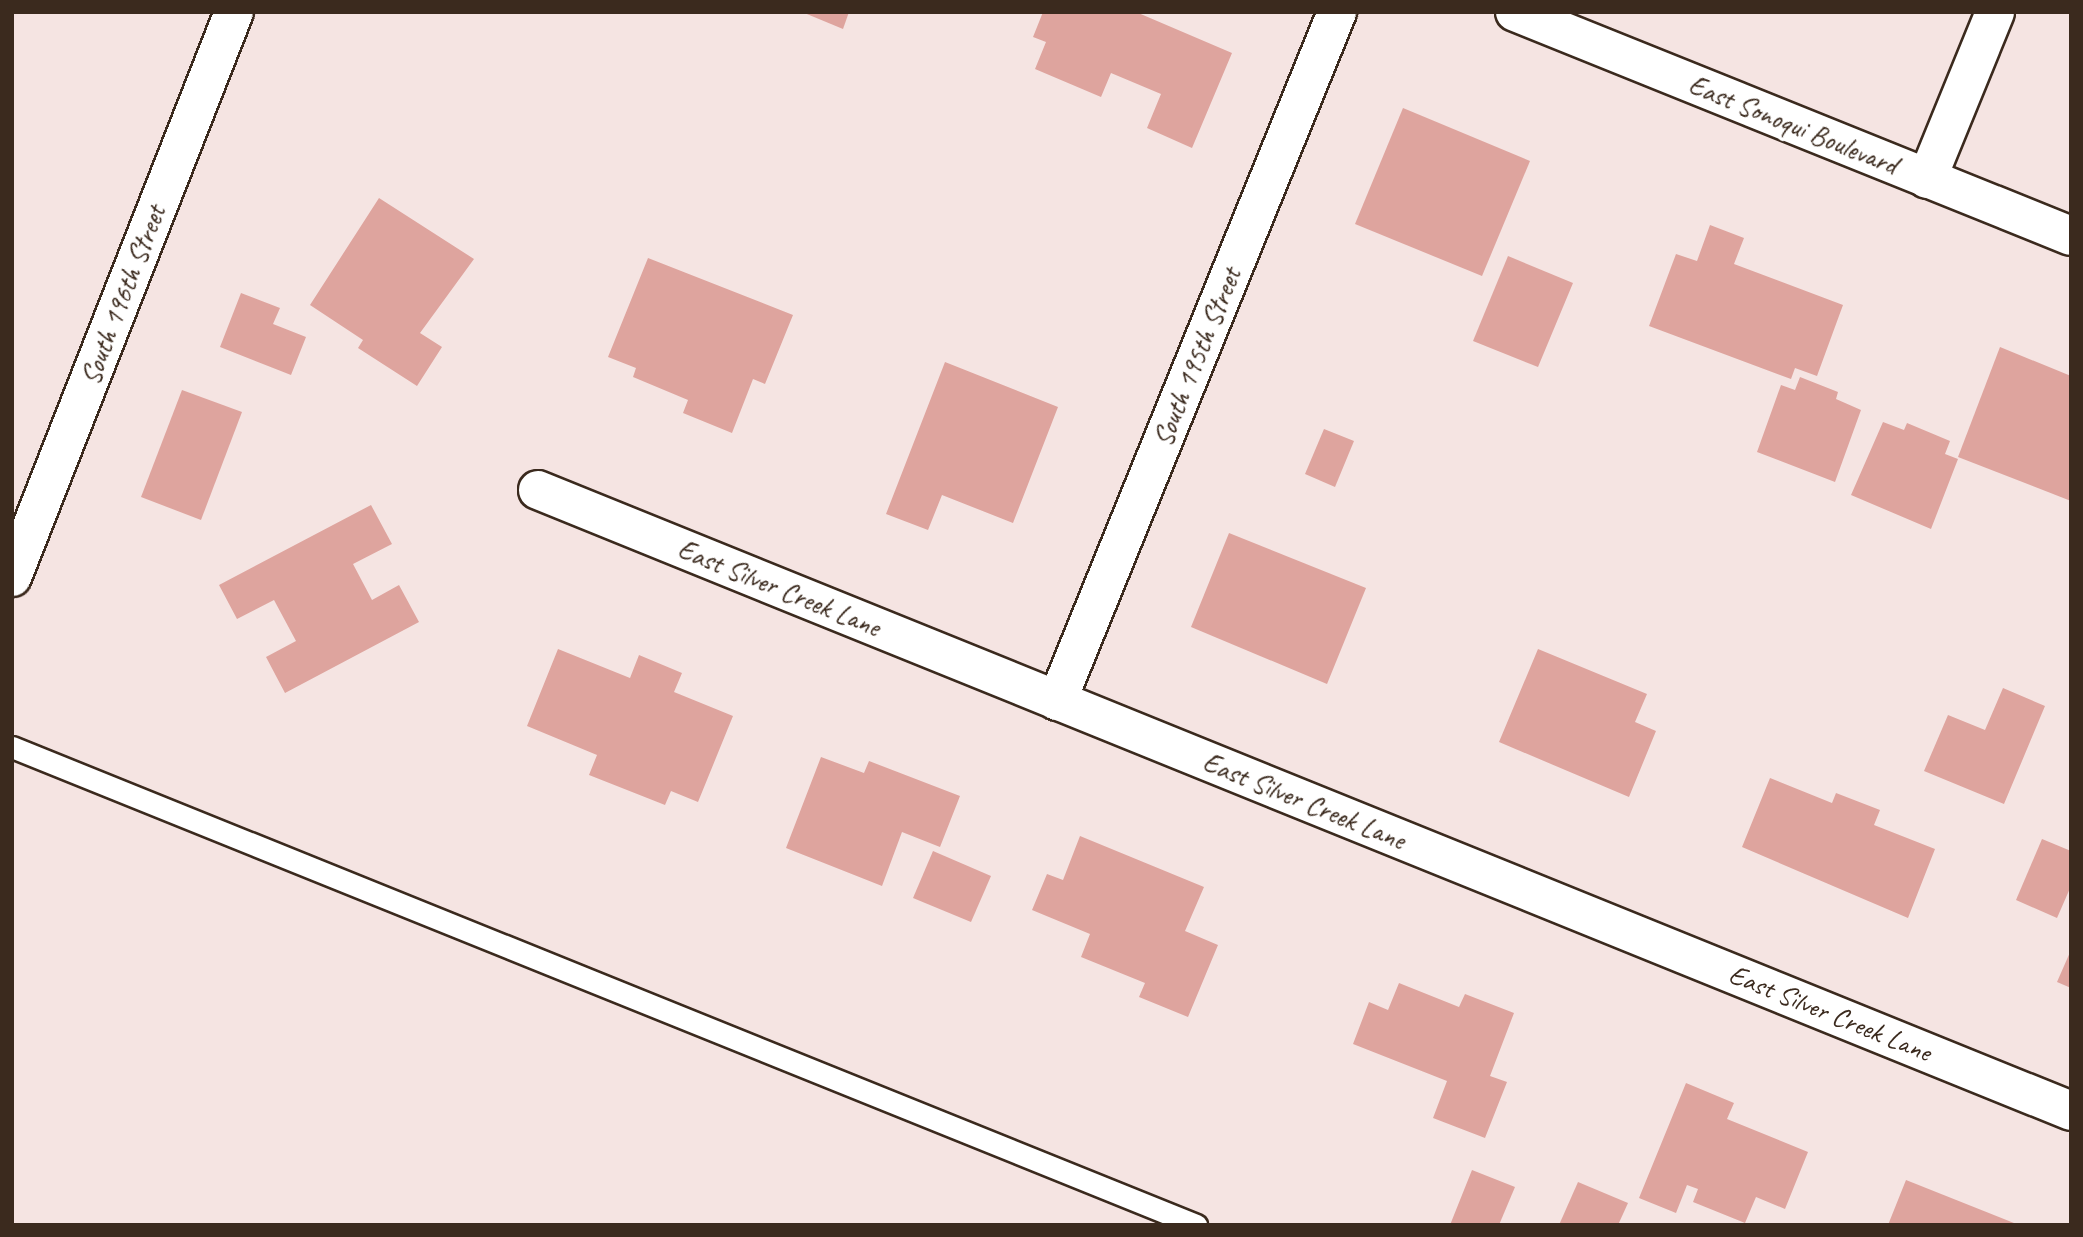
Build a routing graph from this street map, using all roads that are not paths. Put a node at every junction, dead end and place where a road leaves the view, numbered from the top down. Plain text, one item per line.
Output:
1 (234, 12) edge
2 (1337, 12) edge
3 (1515, 12) edge
4 (1994, 12) edge
5 (1927, 179) junction
6 (2071, 236) edge
7 (538, 490) dead end
8 (12, 578) edge
9 (1057, 701) junction
10 (12, 747) edge
11 (2071, 1111) edge
12 (1196, 1225) edge

1 - 8 street, South 196th Street
2 - 9 street, South 195th Street
3 - 5 street, East Sonoqui Boulevard
4 - 5 street
5 - 6 street, East Sonoqui Boulevard
7 - 9 street, East Silver Creek Lane
9 - 11 street, East Silver Creek Lane
10 - 12 lane

